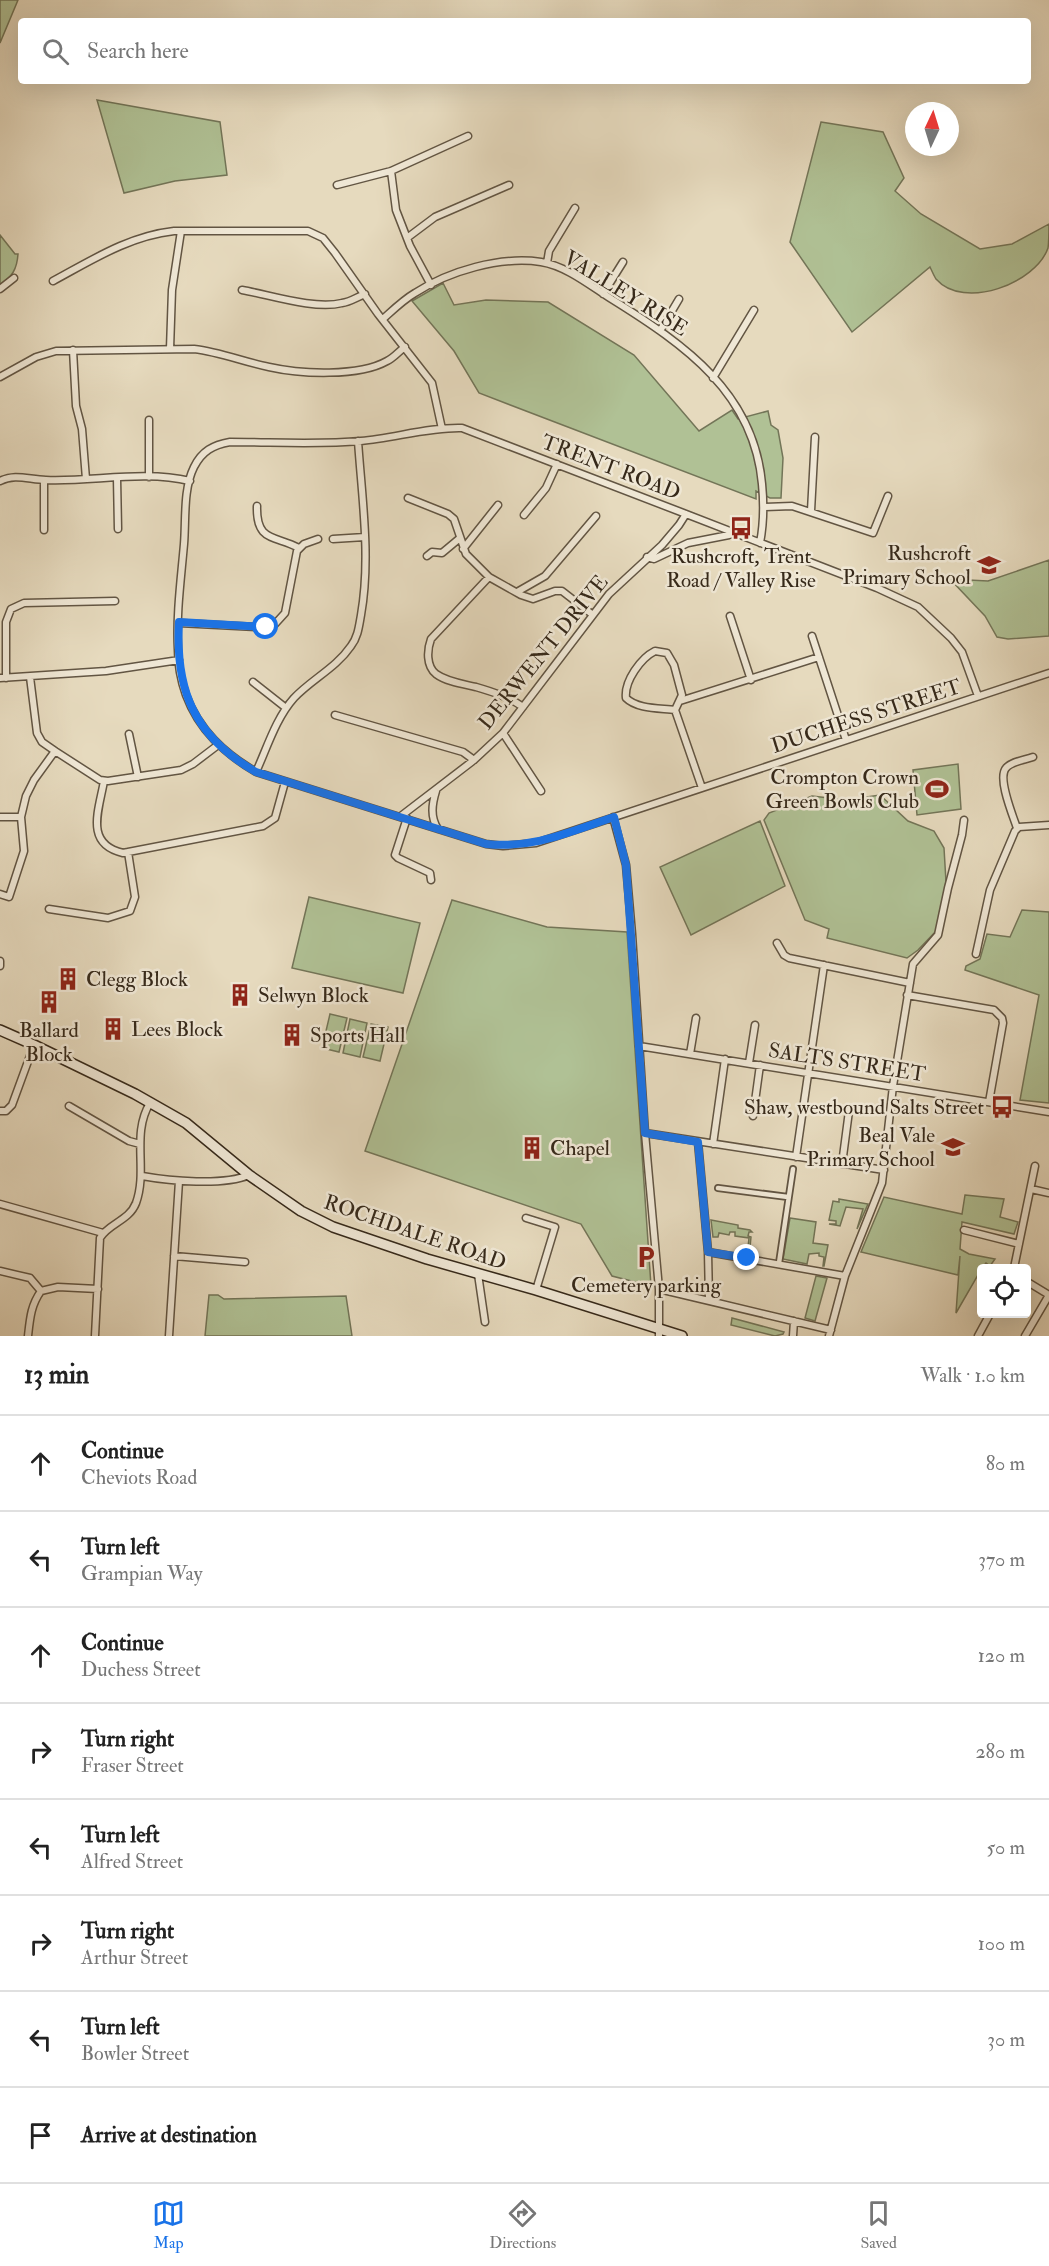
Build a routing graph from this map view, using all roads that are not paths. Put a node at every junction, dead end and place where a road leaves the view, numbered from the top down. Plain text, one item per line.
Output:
1 (468, 136) dead end
2 (391, 171) junction
3 (336, 185) dead end
4 (509, 185) dead end
5 (575, 208) dead end
6 (181, 231) junction
7 (407, 238) junction
8 (623, 262) dead end
9 (547, 263) junction
10 (14, 278) dead end
11 (53, 281) dead end
12 (431, 285) junction
13 (0, 289) edge
14 (242, 290) dead end
15 (365, 294) junction
16 (603, 294) junction
17 (680, 299) dead end
18 (754, 310) dead end
19 (383, 319) junction
20 (660, 331) junction
21 (405, 347) junction
22 (170, 349) junction
23 (73, 350) junction
24 (0, 377) edge
25 (713, 378) junction
26 (149, 420) dead end
27 (442, 429) junction
28 (815, 436) dead end
29 (358, 441) junction
30 (557, 464) junction
31 (150, 477) junction
32 (117, 478) junction
33 (86, 479) junction
34 (0, 480) edge
35 (44, 480) junction
36 (190, 480) junction
37 (888, 496) dead end
38 (408, 498) dead end
39 (498, 505) dead end
40 (257, 506) dead end
41 (765, 507) junction
42 (811, 511) junction
43 (686, 514) junction
44 (524, 515) dead end
45 (596, 516) dead end
46 (118, 529) dead end
47 (44, 530) dead end
48 (734, 532) junction
49 (365, 537) junction
50 (460, 538) junction
51 (318, 539) dead end
52 (333, 539) dead end
53 (760, 543) junction
54 (299, 548) junction
55 (464, 549) junction
56 (427, 556) dead end
57 (647, 557) junction
58 (489, 578) junction
59 (517, 592) junction
60 (116, 601) dead end
61 (593, 615) junction
62 (730, 616) dead end
63 (179, 622) junction
64 (812, 636) dead end
65 (819, 657) junction
66 (178, 660) junction
67 (1049, 673) edge
68 (30, 677) junction
69 (3, 678) edge
70 (751, 680) junction
71 (253, 682) dead end
72 (978, 696) junction
73 (680, 701) junction
74 (523, 707) junction
75 (286, 708) junction
76 (675, 710) junction
77 (335, 715) dead end
78 (503, 732) junction
79 (129, 734) dead end
80 (846, 740) junction
81 (218, 745) junction
82 (55, 751) junction
83 (1033, 757) dead end
84 (474, 760) junction
85 (256, 772) junction
86 (138, 777) junction
87 (104, 781) junction
88 (285, 782) junction
89 (702, 788) junction
90 (436, 790) junction
91 (542, 790) dead end
92 (0, 817) edge
93 (21, 817) junction
94 (404, 817) junction
95 (614, 817) junction
96 (964, 820) dead end
97 (1049, 825) edge
98 (1017, 828) junction
99 (438, 829) junction
100 (128, 852) junction
101 (431, 880) dead end
102 (0, 894) edge
103 (49, 909) dead end
104 (777, 943) dead end
105 (976, 954) dead end
106 (0, 961) edge
107 (824, 965) junction
108 (0, 966) edge
109 (910, 983) junction
110 (908, 995) junction
111 (696, 1018) dead end
112 (755, 1024) dead end
113 (0, 1030) edge
114 (34, 1045) junction
115 (639, 1046) junction
116 (690, 1054) junction
117 (724, 1059) junction
118 (749, 1063) junction
119 (760, 1065) junction
120 (807, 1072) junction
121 (893, 1086) junction
122 (989, 1102) junction
123 (150, 1103) junction
124 (69, 1106) dead end
125 (0, 1111) edge
126 (849, 1111) dead end
127 (1049, 1112) edge
128 (753, 1116) dead end
129 (645, 1133) junction
130 (698, 1142) junction
131 (140, 1143) junction
132 (713, 1144) junction
133 (796, 1157) junction
134 (842, 1164) junction
135 (1035, 1166) dead end
136 (793, 1169) dead end
137 (884, 1170) junction
138 (249, 1175) junction
139 (142, 1176) junction
140 (178, 1181) junction
141 (718, 1188) dead end
142 (1031, 1189) junction
143 (1049, 1193) edge
144 (788, 1197) junction
145 (0, 1204) edge
146 (526, 1218) dead end
147 (964, 1230) dead end
148 (103, 1233) junction
149 (1019, 1244) junction
150 (708, 1252) junction
151 (174, 1256) junction
152 (245, 1262) dead end
153 (779, 1263) junction
154 (1015, 1264) edge
155 (0, 1271) edge
156 (478, 1274) junction
157 (845, 1276) junction
158 (1031, 1284) edge
159 (98, 1289) junction
160 (659, 1289) junction
161 (536, 1290) junction
162 (41, 1291) junction
163 (1049, 1295) edge
164 (709, 1300) junction
165 (988, 1318) edge
166 (794, 1321) junction
167 (485, 1322) dead end
168 (659, 1333) edge
169 (830, 1333) edge
170 (28, 1336) edge
171 (95, 1336) edge
172 (169, 1336) edge
173 (682, 1336) edge
174 (793, 1336) edge
175 (978, 1336) edge
176 (1025, 1336) edge

1 - 2 street
2 - 3 street
2 - 7 street
4 - 7 street
5 - 9 street
6 - 11 street
6 - 15 street
6 - 22 street
7 - 12 street
8 - 16 street
9 - 12 street, VALLEY RISE
9 - 16 street, VALLEY RISE
10 - 13 street
12 - 19 street, VALLEY RISE
14 - 15 street
15 - 19 street
16 - 20 street, VALLEY RISE
17 - 20 street
18 - 25 street
19 - 21 street
20 - 25 street, VALLEY RISE
21 - 22 street
21 - 27 street
22 - 23 street
23 - 24 street
23 - 33 street
25 - 41 street, VALLEY RISE
26 - 31 street
27 - 29 street, TRENT ROAD
27 - 30 street, TRENT ROAD
28 - 42 street
29 - 36 street, TRENT ROAD
29 - 49 street
30 - 43 street, TRENT ROAD
30 - 44 street
31 - 32 street
31 - 36 street
32 - 33 street
32 - 46 street
33 - 35 street
34 - 35 street
35 - 47 street
36 - 63 street, DUCHESS STREET
37 - 42 street
38 - 50 street
39 - 55 street
40 - 54 street
41 - 42 street
41 - 53 street, VALLEY RISE
43 - 48 street, TRENT ROAD
43 - 57 street, DERWENT DRIVE
45 - 59 street
48 - 53 street, TRENT ROAD
48 - 57 street, DERWENT DRIVE
49 - 52 street
49 - 75 street
50 - 55 street
50 - 56 street
51 - 54 street
53 - 72 street, TRENT ROAD
54 - 63 street
55 - 58 street
57 - 61 street, DERWENT DRIVE
58 - 59 street
58 - 74 street
59 - 61 street
60 - 69 street
61 - 74 street, DERWENT DRIVE
62 - 70 street
63 - 66 street, DUCHESS STREET
64 - 65 street
65 - 70 street
65 - 80 street
66 - 68 street
66 - 81 street, DUCHESS STREET
67 - 72 street, DUCHESS STREET
68 - 69 street
68 - 82 street
70 - 73 street
71 - 75 street
72 - 80 street, DUCHESS STREET
73 - 76 street
73 - 76 street
74 - 78 street, DERWENT DRIVE
75 - 85 street
76 - 89 street
77 - 84 street
78 - 84 street, DERWENT DRIVE
78 - 91 street
79 - 86 street
80 - 89 street, DUCHESS STREET
81 - 85 street, DUCHESS STREET
81 - 86 street
82 - 87 street
82 - 93 street
83 - 98 street
84 - 90 street, DERWENT DRIVE
85 - 88 street, DUCHESS STREET
86 - 87 street
87 - 100 street
88 - 94 street, DUCHESS STREET
88 - 100 street
89 - 95 street, DUCHESS STREET
90 - 94 street, DERWENT DRIVE
90 - 99 street
92 - 93 street
93 - 102 street
94 - 99 street, DUCHESS STREET
94 - 101 street
95 - 99 street, DUCHESS STREET
95 - 115 street
96 - 109 street
97 - 98 street
98 - 105 street
100 - 103 street
104 - 107 street
106 - 108 street
107 - 109 street
107 - 120 street
109 - 110 street
110 - 121 street
110 - 122 street
111 - 116 street
112 - 118 street
113 - 114 main road, ROCHDALE ROAD
114 - 123 main road, ROCHDALE ROAD
114 - 125 street
115 - 116 street, SALTS STREET
115 - 129 street
116 - 117 street, SALTS STREET
117 - 118 street, SALTS STREET
117 - 132 street
118 - 119 street, SALTS STREET
119 - 120 street, SALTS STREET
119 - 128 street
120 - 121 street, SALTS STREET
120 - 133 street
121 - 122 street, SALTS STREET
121 - 137 street
122 - 127 street, SALTS STREET
123 - 131 street
123 - 138 main road, ROCHDALE ROAD
124 - 131 street
126 - 134 street
129 - 130 street
129 - 160 street
130 - 132 street
130 - 150 street
131 - 139 street
132 - 133 street
133 - 134 street
134 - 137 street
135 - 142 street
136 - 144 street
137 - 157 street
138 - 140 street
138 - 156 main road, ROCHDALE ROAD
139 - 140 street
139 - 148 street
140 - 151 street
141 - 144 street
142 - 143 street
142 - 149 street
144 - 153 street
145 - 148 street
146 - 161 street
147 - 149 street
148 - 159 street
149 - 154 street
150 - 153 street
150 - 164 street
151 - 152 street
151 - 172 street
153 - 157 street
155 - 162 street
156 - 161 main road, ROCHDALE ROAD
156 - 167 street
157 - 169 street
158 - 163 street
159 - 162 street
159 - 171 street
160 - 164 street
160 - 168 street
161 - 168 main road, ROCHDALE ROAD
162 - 170 street
163 - 176 street
164 - 166 street
165 - 175 street
166 - 169 street
166 - 174 street
168 - 173 main road, ROCHDALE ROAD

